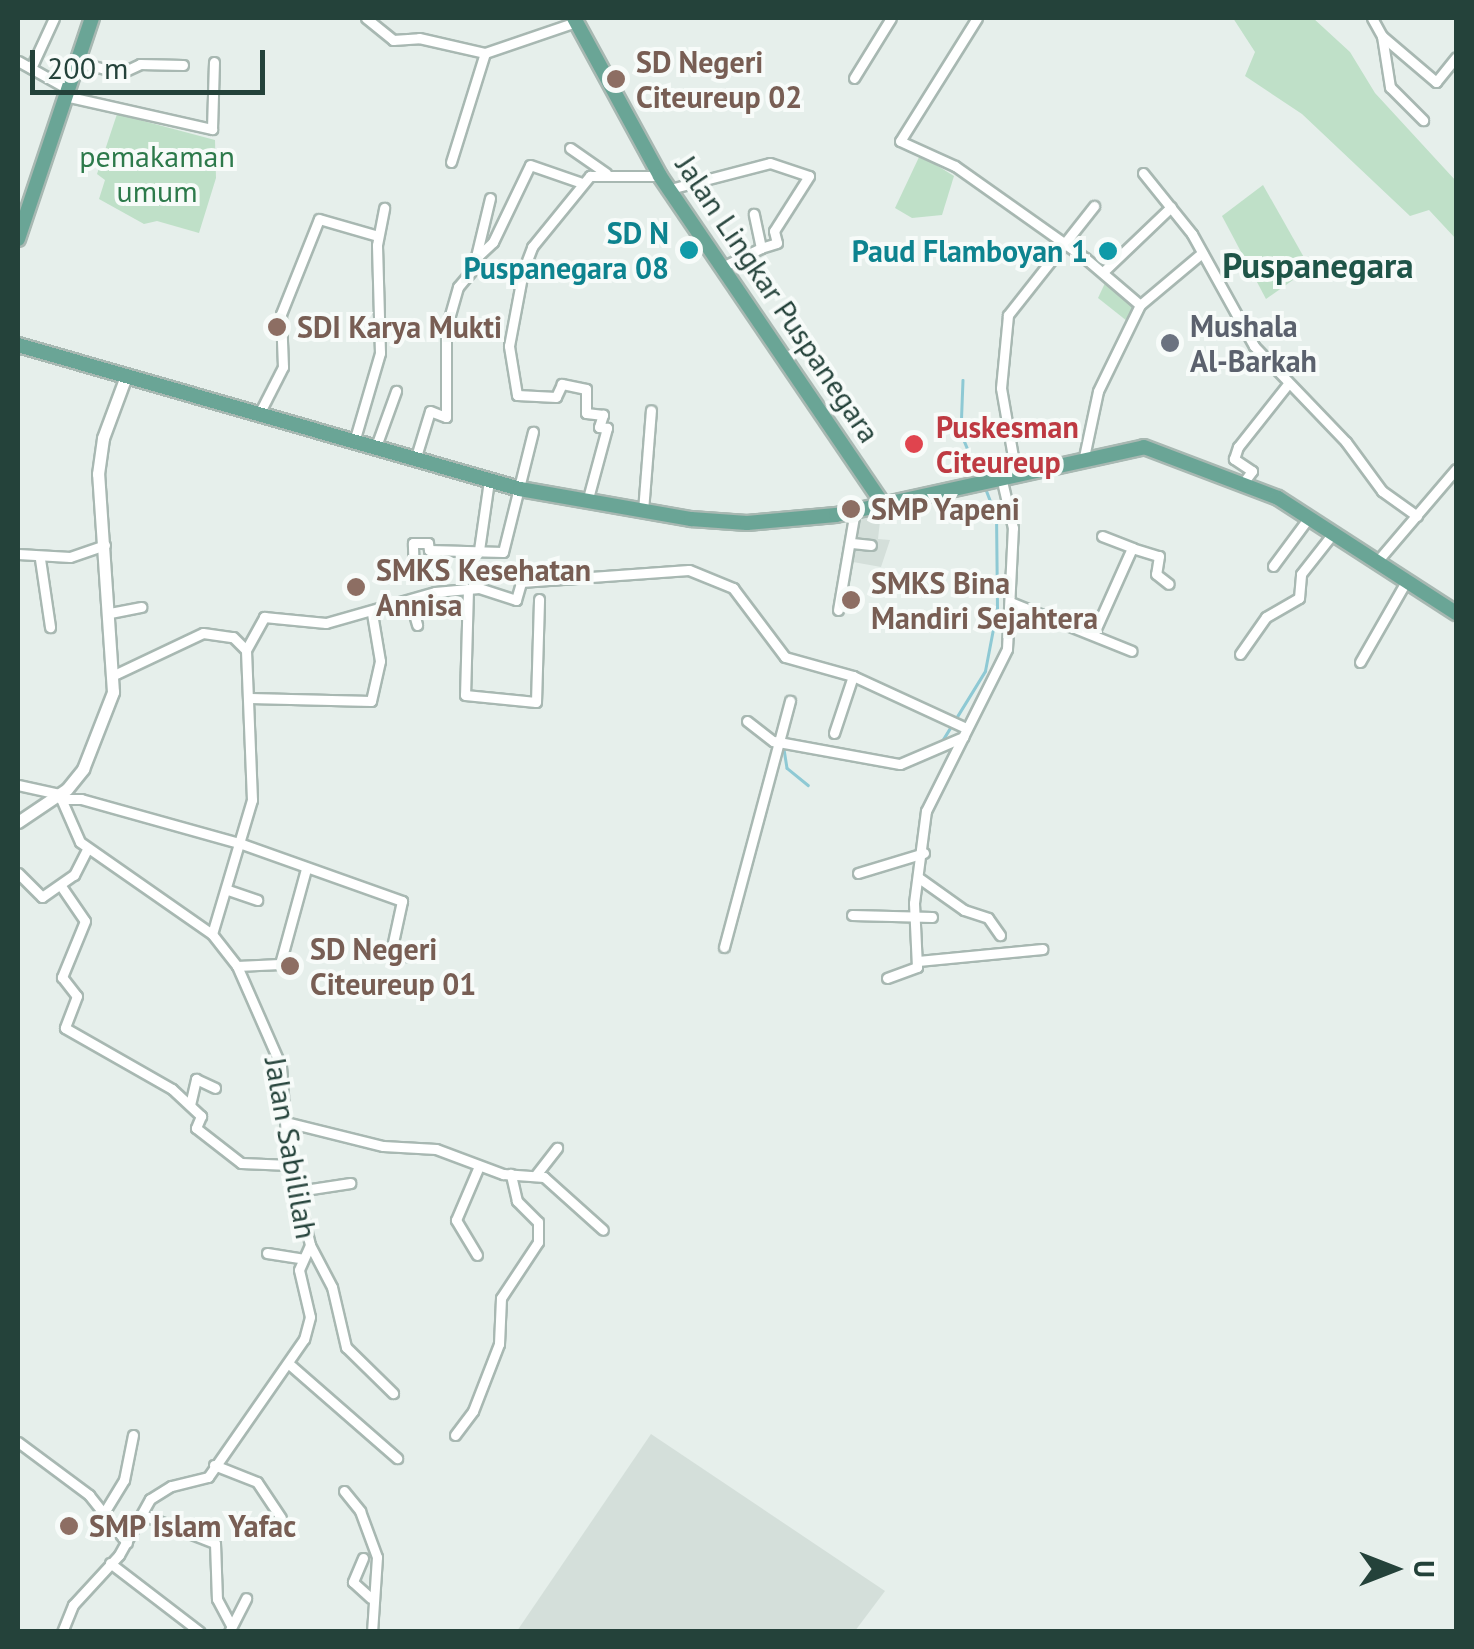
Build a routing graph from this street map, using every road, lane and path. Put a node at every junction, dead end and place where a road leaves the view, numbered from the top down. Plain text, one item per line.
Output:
1 (54, 18) edge
2 (92, 18) edge
3 (366, 18) edge
4 (891, 18) edge
5 (977, 18) edge
6 (1372, 18) edge
7 (574, 20) edge
8 (1382, 36) junction
9 (485, 54) junction
10 (1456, 58) edge
11 (18, 61) edge
12 (77, 62) junction
13 (214, 62) dead end
14 (183, 65) dead end
15 (30, 68) junction
16 (854, 78) dead end
17 (66, 92) junction
18 (1423, 120) dead end
19 (570, 148) dead end
20 (451, 162) dead end
21 (1143, 173) dead end
22 (608, 174) junction
23 (660, 176) junction
24 (582, 184) junction
25 (670, 189) junction
26 (490, 198) dead end
27 (1094, 206) dead end
28 (1171, 207) junction
29 (384, 208) dead end
30 (754, 214) dead end
31 (378, 236) junction
32 (18, 239) edge
33 (1063, 245) junction
34 (761, 248) junction
35 (1202, 253) junction
36 (476, 258) junction
37 (724, 266) junction
38 (1104, 272) junction
39 (1140, 305) junction
40 (18, 345) edge
41 (125, 378) junction
42 (1288, 384) junction
43 (396, 391) dead end
44 (651, 410) dead end
45 (256, 418) junction
46 (533, 432) dead end
47 (353, 445) junction
48 (374, 451) junction
49 (1084, 457) junction
50 (414, 462) junction
51 (1456, 469) edge
52 (1016, 474) junction
53 (998, 478) junction
54 (489, 481) junction
55 (1243, 483) junction
56 (520, 489) junction
57 (883, 504) junction
58 (586, 505) junction
59 (855, 511) junction
60 (643, 514) junction
61 (1310, 516) junction
62 (1418, 516) junction
63 (1336, 530) junction
64 (1102, 536) dead end
65 (105, 544) junction
66 (852, 544) junction
67 (871, 545) dead end
68 (1133, 548) junction
69 (479, 550) junction
70 (18, 552) edge
71 (1380, 558) junction
72 (40, 559) junction
73 (1273, 566) dead end
74 (414, 576) dead end
75 (1408, 578) junction
76 (1169, 584) dead end
77 (468, 589) junction
78 (539, 599) dead end
79 (410, 600) junction
80 (1010, 602) junction
81 (140, 607) dead end
82 (838, 610) dead end
83 (110, 613) junction
84 (1456, 613) edge
85 (372, 614) junction
86 (418, 625) dead end
87 (50, 626) dead end
88 (1094, 633) junction
89 (246, 650) junction
90 (1132, 651) dead end
91 (1240, 654) dead end
92 (1360, 662) dead end
93 (114, 676) junction
94 (853, 676) junction
95 (250, 698) junction
96 (790, 701) dead end
97 (747, 721) dead end
98 (961, 728) junction
99 (834, 734) dead end
100 (783, 742) junction
101 (18, 785) edge
102 (60, 797) junction
103 (18, 822) edge
104 (242, 844) junction
105 (88, 850) junction
106 (924, 853) junction
107 (306, 869) junction
108 (18, 873) edge
109 (858, 873) dead end
110 (919, 878) junction
111 (61, 886) junction
112 (228, 890) junction
113 (258, 900) dead end
114 (852, 915) dead end
115 (914, 916) junction
116 (932, 918) dead end
117 (212, 934) junction
118 (1000, 935) dead end
119 (724, 947) dead end
120 (1042, 949) dead end
121 (406, 956) dead end
122 (918, 961) junction
123 (237, 966) junction
124 (888, 978) dead end
125 (214, 1088) dead end
126 (190, 1104) junction
127 (286, 1122) junction
128 (557, 1148) dead end
129 (290, 1165) junction
130 (479, 1166) junction
131 (510, 1174) junction
132 (536, 1176) junction
133 (350, 1183) dead end
134 (298, 1191) junction
135 (603, 1230) dead end
136 (310, 1245) junction
137 (266, 1253) dead end
138 (477, 1255) dead end
139 (303, 1259) junction
140 (288, 1362) junction
141 (393, 1393) dead end
142 (133, 1434) dead end
143 (455, 1435) dead end
144 (18, 1442) edge
145 (397, 1458) dead end
146 (214, 1464) junction
147 (344, 1491) dead end
148 (143, 1515) junction
149 (102, 1516) junction
150 (280, 1518) dead end
151 (127, 1543) junction
152 (363, 1558) dead end
153 (110, 1564) junction
154 (246, 1598) dead end
155 (371, 1598) junction
156 (230, 1628) edge
157 (62, 1632) edge
158 (200, 1632) edge
159 (372, 1632) edge

1 - 15 street
2 - 12 main road
3 - 9 street
4 - 16 street
5 - 33 street
6 - 8 street
7 - 9 street
7 - 23 main road, Jalan Lingkar Puspanegara
8 - 10 street
8 - 18 street
9 - 20 street
11 - 15 street
12 - 14 street
12 - 17 main road
13 - 17 street
15 - 17 street
17 - 32 main road
19 - 22 street
21 - 28 street
22 - 23 street
22 - 24 street
23 - 25 main road, Jalan Lingkar Puspanegara
24 - 36 street
24 - 58 street
25 - 34 street
25 - 37 main road, Jalan Lingkar Puspanegara
26 - 36 street
27 - 33 street
28 - 35 street
28 - 38 street
29 - 31 street
30 - 34 street
31 - 45 street
31 - 47 street
33 - 38 street
33 - 52 street
34 - 37 street
35 - 39 street
35 - 42 street
36 - 50 street
37 - 57 main road, Jalan Lingkar Puspanegara
38 - 39 street
39 - 49 street
40 - 41 main road
41 - 45 main road
41 - 65 main road
42 - 55 street
42 - 62 street
43 - 48 street
44 - 60 street
45 - 47 main road
46 - 56 street
47 - 48 main road
48 - 50 main road
49 - 52 main road
49 - 55 main road
50 - 54 main road
51 - 62 street
52 - 53 main road
53 - 57 main road
53 - 80 street
54 - 56 main road
54 - 69 street
55 - 61 main road
56 - 58 main road
56 - 69 street
57 - 59 main road
58 - 60 main road
59 - 60 main road
59 - 66 street
61 - 63 main road
61 - 73 street
62 - 71 street
63 - 71 main road
63 - 91 street
64 - 68 street
65 - 70 street
65 - 72 street
65 - 83 main road
66 - 67 street
66 - 82 street
68 - 76 street
68 - 88 street
69 - 74 street
70 - 72 street
71 - 75 main road
72 - 87 street
75 - 84 main road
75 - 92 street
77 - 78 street
77 - 79 street
77 - 94 street
79 - 85 street
79 - 86 street
80 - 88 street
80 - 98 street
81 - 83 street
83 - 93 main road
85 - 89 street
85 - 95 street
88 - 90 street
89 - 93 street
89 - 95 street
93 - 102 main road
94 - 98 street
94 - 99 street
95 - 104 street
96 - 100 street
97 - 100 street
98 - 100 street
98 - 106 street
100 - 119 street
101 - 102 street
102 - 103 main road
102 - 104 street
102 - 105 street, Jalan Sabililah
104 - 107 street
104 - 112 street
105 - 111 street
105 - 117 street, Jalan Sabililah
106 - 109 street
106 - 110 street
107 - 121 street
107 - 123 street
108 - 111 street
110 - 115 street
110 - 118 street
111 - 126 street
112 - 113 street
112 - 117 street
114 - 115 street
115 - 116 street
115 - 122 street
117 - 123 street, Jalan Sabililah
120 - 122 street
122 - 124 street
123 - 127 street, Jalan Sabililah
125 - 126 street
126 - 129 street
127 - 129 street, Jalan Sabililah
127 - 130 street
128 - 132 street
129 - 134 street, Jalan Sabililah
130 - 131 street
130 - 138 street
131 - 132 street
131 - 143 street
132 - 135 street
133 - 134 street
134 - 136 street, Jalan Sabililah
136 - 139 street, Jalan Sabililah
136 - 141 street
137 - 139 street
139 - 140 street, Jalan Sabililah
140 - 145 street
140 - 146 street, Jalan Sabililah
142 - 149 street
144 - 149 street
146 - 148 street, Jalan Sabililah
146 - 150 street
147 - 155 street
148 - 151 street, Jalan Sabililah
148 - 156 street
149 - 151 street
151 - 153 street, Jalan Sabililah
152 - 155 street
153 - 157 street, Jalan Sabililah
153 - 158 street
154 - 156 street
155 - 159 street

